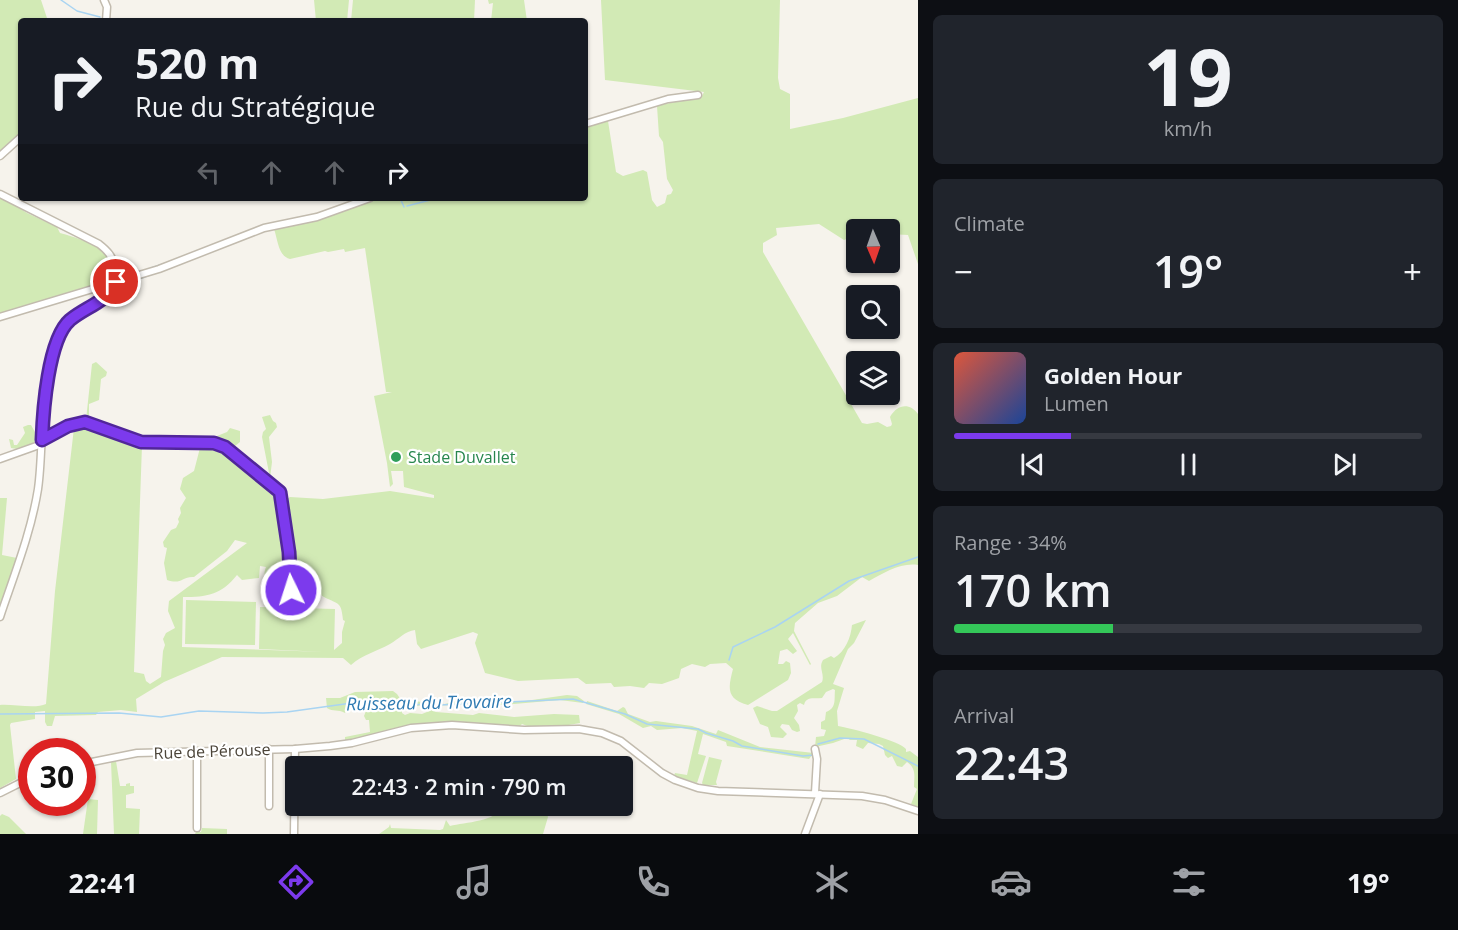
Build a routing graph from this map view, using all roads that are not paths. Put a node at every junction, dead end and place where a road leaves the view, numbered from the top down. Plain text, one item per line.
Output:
1 (104, 0) edge
2 (106, 18) edge
3 (698, 95) dead end
4 (588, 123) edge
5 (18, 139) edge
6 (0, 156) edge
7 (0, 194) edge
8 (362, 201) edge
9 (116, 282) junction
10 (101, 287) junction
11 (105, 297) junction
12 (0, 317) edge
13 (42, 442) junction
14 (0, 459) edge
15 (293, 596) dead end
16 (0, 617) edge
17 (270, 749) junction
18 (296, 749) junction
19 (815, 749) dead end
20 (196, 751) junction
21 (96, 761) edge
22 (18, 784) edge
23 (0, 793) edge
24 (817, 793) junction
25 (269, 806) dead end
26 (918, 811) edge
27 (197, 828) dead end
28 (294, 834) edge
29 (804, 834) edge

1 - 2 street
3 - 4 street
5 - 6 street
7 - 9 street
8 - 9 street
9 - 10 street
9 - 11 street
10 - 11 street
10 - 12 street
11 - 13 street
13 - 14 street
13 - 15 street
13 - 16 street
17 - 18 street, Rue de Pérouse
17 - 20 street, Rue de Pérouse
17 - 25 street
18 - 24 street, Rue de Pérouse
18 - 28 street
19 - 24 street
20 - 21 street, Rue de Pérouse
20 - 27 street
22 - 23 street
24 - 26 street, Rue de Pérouse
24 - 29 street

